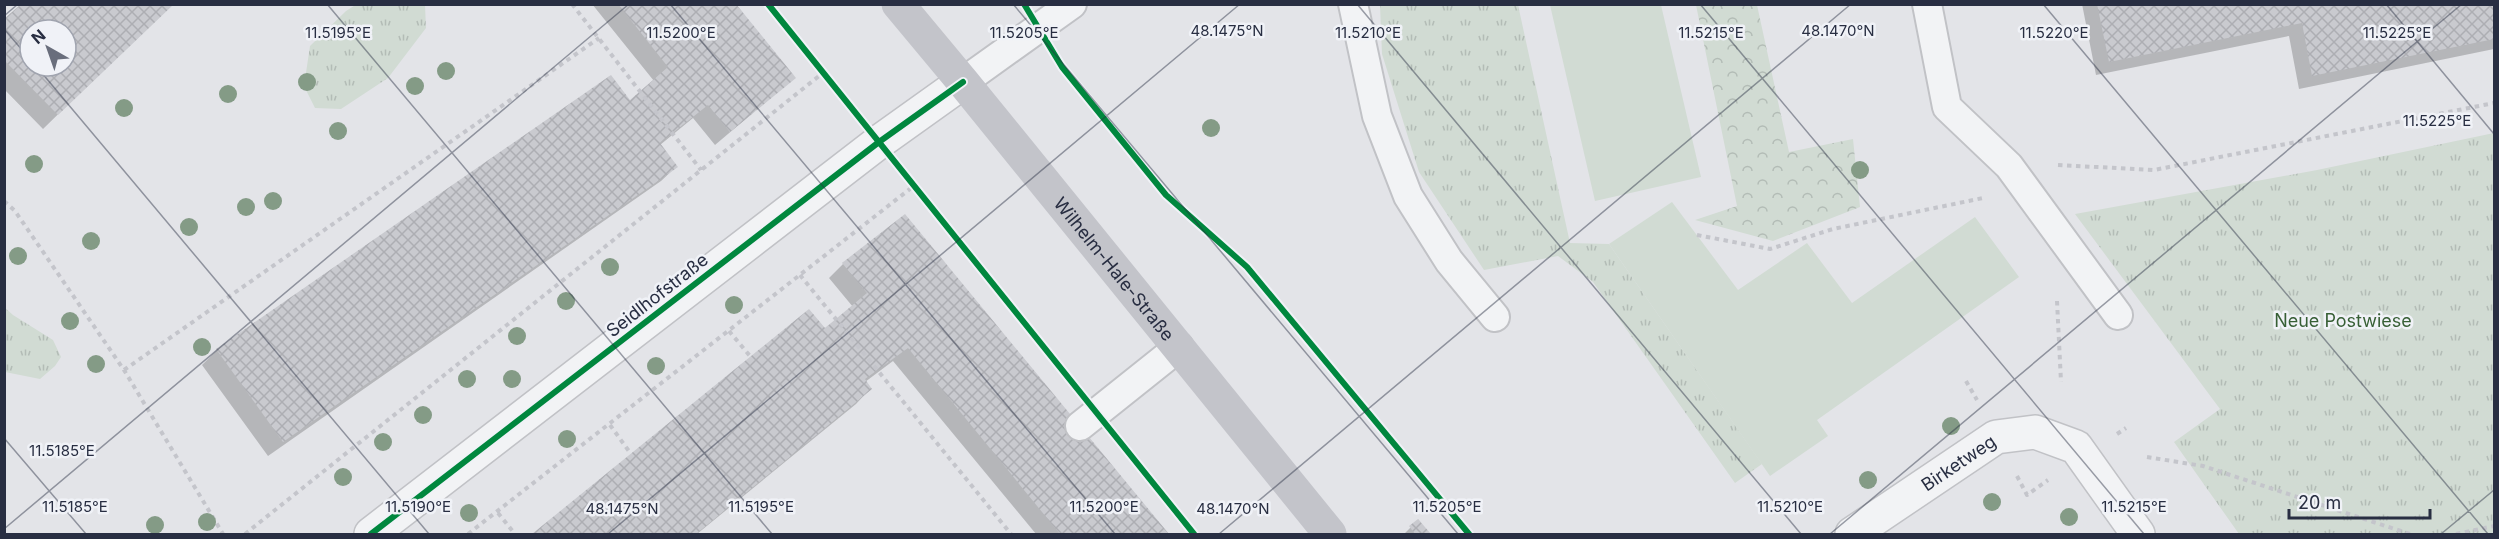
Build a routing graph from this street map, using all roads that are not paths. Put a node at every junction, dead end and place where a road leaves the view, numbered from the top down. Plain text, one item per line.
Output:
1 (898, 4) edge
2 (1072, 4) edge
3 (1353, 4) edge
4 (1927, 4) edge
5 (963, 82) junction
6 (2118, 315) dead end
7 (1495, 317) dead end
8 (1179, 347) junction
9 (1080, 426) dead end
10 (371, 534) edge
11 (1330, 534) edge
12 (1852, 534) edge
13 (2138, 534) edge

1 - 5 main road, Wilhelm-Hale-Straße
2 - 5 lane
3 - 7 lane
4 - 6 lane
5 - 8 main road, Wilhelm-Hale-Straße
5 - 10 street, Seidlhofstraße
8 - 9 lane
8 - 11 main road, Wilhelm-Hale-Straße
12 - 13 street, Birketweg

